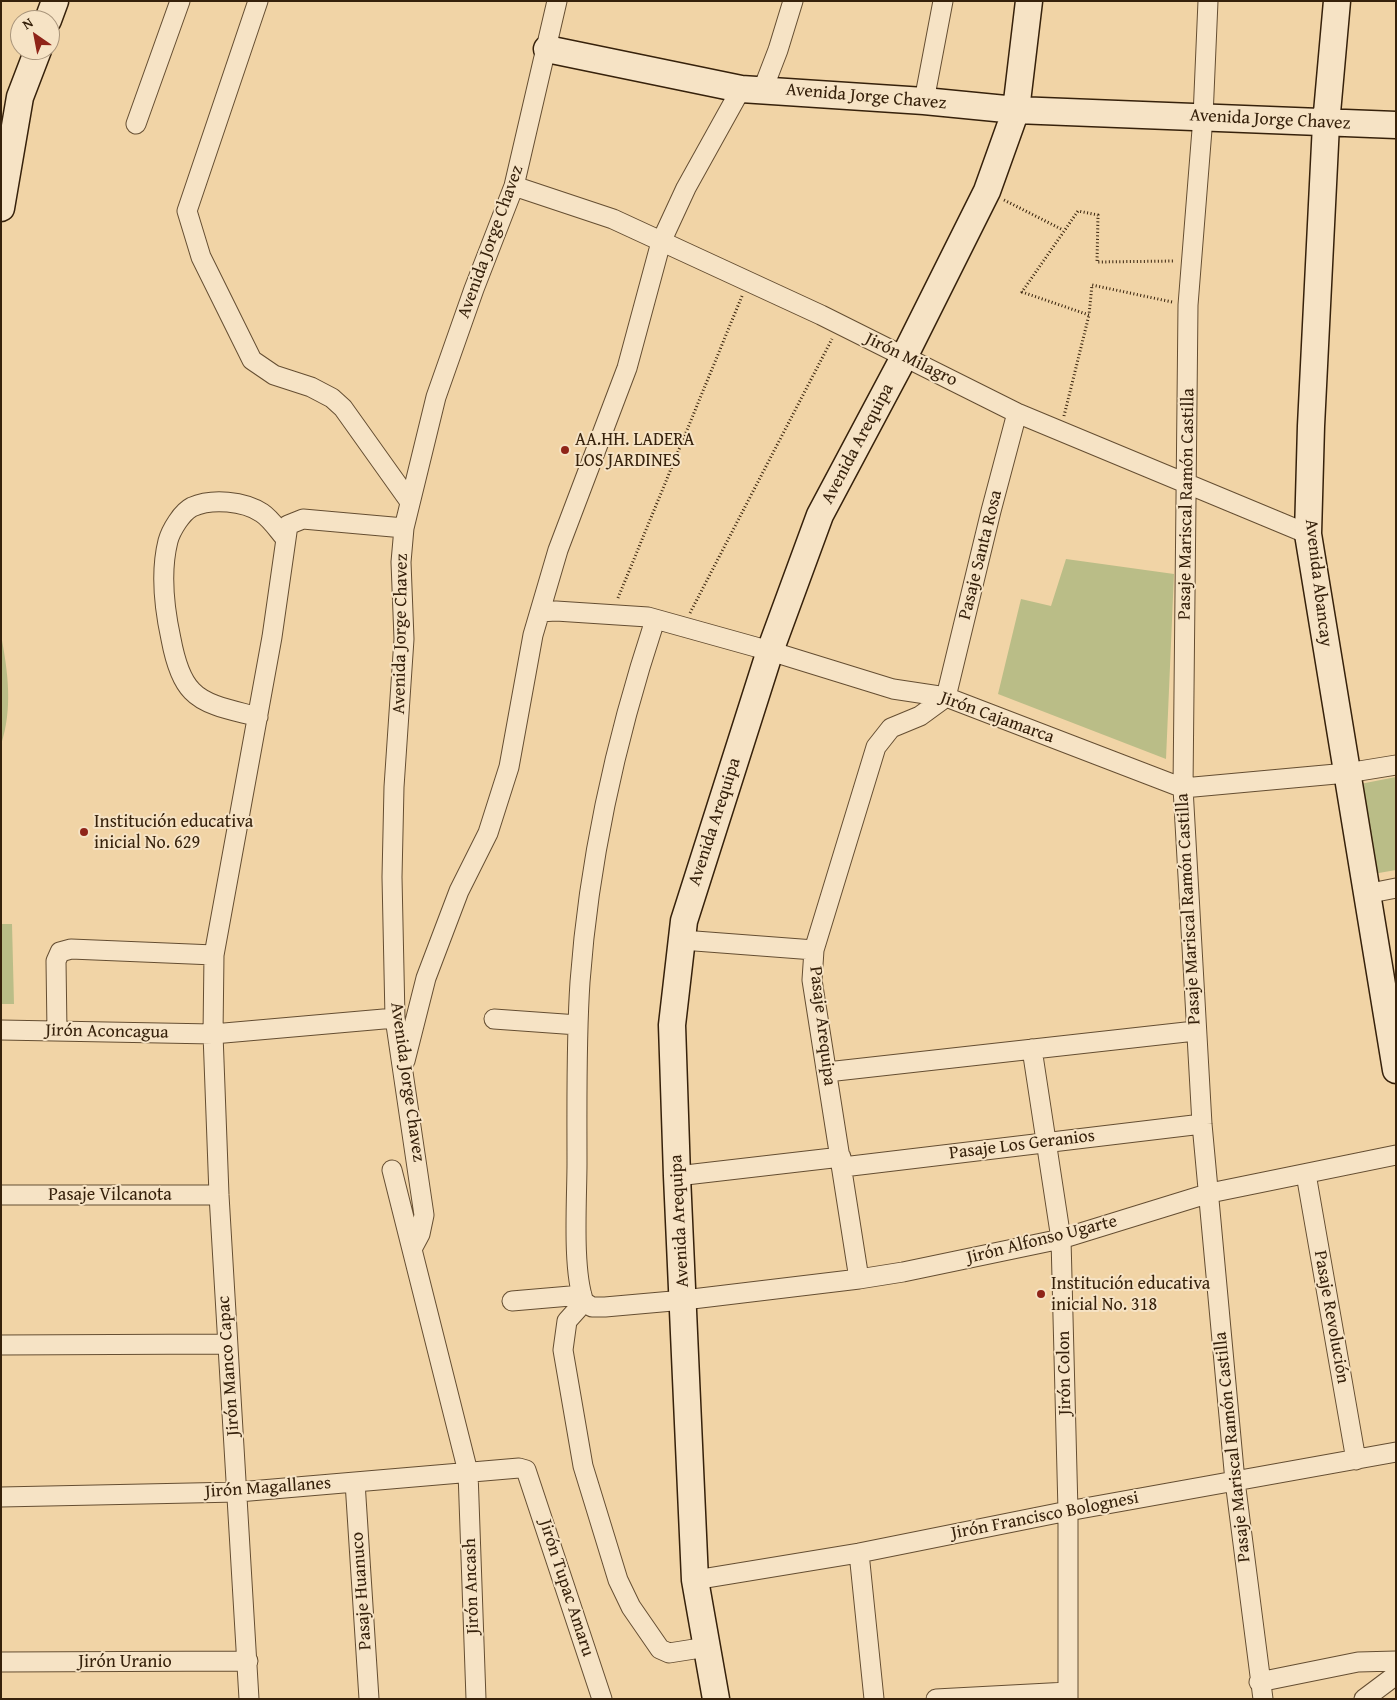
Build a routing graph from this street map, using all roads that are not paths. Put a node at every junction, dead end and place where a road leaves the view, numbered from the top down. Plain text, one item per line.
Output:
1 (180, 1) edge
2 (258, 1) edge
3 (558, 1) edge
4 (793, 1) edge
5 (943, 1) edge
6 (1029, 1) edge
7 (1208, 1) edge
8 (1337, 1) edge
9 (547, 49) junction
10 (34, 60) edge
11 (752, 89) junction
12 (924, 101) junction
13 (1016, 110) junction
14 (1202, 117) junction
15 (136, 124) dead end
16 (1326, 124) junction
17 (1396, 125) edge
18 (514, 186) junction
19 (1, 208) edge
20 (661, 242) junction
21 (904, 357) junction
22 (1018, 413) junction
23 (1188, 483) junction
24 (410, 502) junction
25 (404, 528) junction
26 (1308, 534) junction
27 (285, 538) junction
28 (540, 612) junction
29 (655, 620) junction
30 (770, 651) junction
31 (946, 697) junction
32 (258, 717) junction
33 (1396, 765) edge
34 (1347, 773) junction
35 (1183, 788) junction
36 (1396, 888) edge
37 (1366, 894) junction
38 (682, 940) junction
39 (814, 950) junction
40 (214, 955) junction
41 (395, 1018) junction
42 (494, 1019) dead end
43 (578, 1025) junction
44 (1, 1030) edge
45 (57, 1031) junction
46 (1195, 1031) junction
47 (213, 1034) junction
48 (1032, 1049) junction
49 (403, 1068) junction
50 (1396, 1070) edge
51 (827, 1072) junction
52 (1202, 1124) junction
53 (1048, 1141) junction
54 (1396, 1155) edge
55 (842, 1162) junction
56 (392, 1170) dead end
57 (1306, 1174) junction
58 (677, 1176) junction
59 (1210, 1193) junction
60 (1, 1195) edge
61 (219, 1195) junction
62 (1062, 1239) junction
63 (412, 1249) junction
64 (858, 1279) junction
65 (583, 1299) junction
66 (684, 1300) junction
67 (512, 1301) dead end
68 (1, 1344) edge
69 (226, 1344) junction
70 (1396, 1452) edge
71 (1356, 1460) junction
72 (468, 1472) junction
73 (530, 1478) joint
74 (355, 1482) junction
75 (1235, 1482) junction
76 (238, 1492) junction
77 (1, 1496) edge
78 (1068, 1511) junction
79 (858, 1553) junction
80 (695, 1580) junction
81 (707, 1647) junction
82 (1396, 1661) edge
83 (1, 1662) edge
84 (248, 1662) junction
85 (1396, 1675) edge
86 (1261, 1691) edge
87 (1068, 1696) edge
88 (249, 1699) edge
89 (369, 1699) edge
90 (476, 1699) edge
91 (602, 1699) edge
92 (716, 1699) edge
93 (874, 1699) edge
94 (936, 1699) edge
95 (1364, 1699) edge

1 - 15 street
2 - 24 street
3 - 9 street
4 - 11 street
5 - 12 street
6 - 13 main road, Avenida Arequipa
7 - 14 street, Pasaje Mariscal Ramón Castilla
8 - 16 main road, Avenida Abancay
9 - 11 main road, Avenida Jorge Chavez
9 - 18 street, Avenida Jorge Chavez
10 - 19 main road
11 - 12 main road, Avenida Jorge Chavez
11 - 20 street
12 - 13 main road, Avenida Jorge Chavez
13 - 14 main road, Avenida Jorge Chavez
13 - 21 main road, Avenida Arequipa
14 - 16 main road, Avenida Jorge Chavez
14 - 23 street, Pasaje Mariscal Ramón Castilla
16 - 17 main road, Avenida Jorge Chavez
16 - 26 main road, Avenida Abancay
18 - 20 street, Jirón Milagro
18 - 24 street, Avenida Jorge Chavez
20 - 21 street, Jirón Milagro
20 - 28 street
21 - 22 street, Jirón Milagro
21 - 30 main road, Avenida Arequipa
22 - 23 street, Jirón Milagro
22 - 31 street, Pasaje Santa Rosa
23 - 26 street, Jirón Milagro
23 - 35 street, Pasaje Mariscal Ramón Castilla
24 - 25 street, Avenida Jorge Chavez
25 - 27 street
25 - 41 street, Avenida Jorge Chavez
26 - 34 main road, Avenida Abancay
27 - 32 street, Jirón Manco Capac
27 - 32 street
28 - 29 street, Jirón Cajamarca
28 - 49 street
29 - 30 street, Jirón Cajamarca
29 - 43 street
30 - 31 street, Jirón Cajamarca
30 - 38 main road, Avenida Arequipa
31 - 35 street, Jirón Cajamarca
31 - 39 street, Pasaje Arequipa
32 - 40 street, Jirón Manco Capac
33 - 34 street, Jirón Cajamarca
34 - 35 street, Jirón Cajamarca
34 - 37 main road, Avenida Abancay
35 - 46 street, Pasaje Mariscal Ramón Castilla
36 - 37 street
37 - 50 main road, Avenida Abancay
38 - 39 street
38 - 58 main road, Avenida Arequipa
39 - 51 street, Pasaje Arequipa
40 - 45 street
40 - 47 street, Jirón Manco Capac
41 - 47 street, Jirón Aconcagua
41 - 49 street, Avenida Jorge Chavez
42 - 43 street
43 - 65 street
44 - 45 street, Jirón Aconcagua
45 - 47 street, Jirón Aconcagua
46 - 48 street
46 - 52 street, Pasaje Mariscal Ramón Castilla
47 - 61 street, Jirón Manco Capac
48 - 51 street
48 - 53 street, Jirón Colon
49 - 63 street, Avenida Jorge Chavez
51 - 55 street, Pasaje Arequipa
52 - 53 street, Pasaje Los Geranios
52 - 59 street, Pasaje Mariscal Ramón Castilla
53 - 55 street, Pasaje Los Geranios
53 - 62 street, Jirón Colon
54 - 57 street, Jirón Alfonso Ugarte
55 - 58 street, Pasaje Los Geranios
55 - 64 street, Pasaje Arequipa
56 - 63 street, Jirón Ancash
57 - 59 street, Jirón Alfonso Ugarte
57 - 71 street, Pasaje Revolución
58 - 66 main road, Avenida Arequipa
59 - 62 street, Jirón Alfonso Ugarte
59 - 75 street, Pasaje Mariscal Ramón Castilla
60 - 61 street, Pasaje Vilcanota
61 - 69 street, Jirón Manco Capac
62 - 64 street, Jirón Alfonso Ugarte
62 - 78 street, Jirón Colon
63 - 72 street, Jirón Ancash
64 - 66 street, Jirón Alfonso Ugarte
65 - 66 street, Jirón Alfonso Ugarte
65 - 67 street, Jirón Alfonso Ugarte
65 - 81 street
66 - 80 main road, Avenida Arequipa
68 - 69 street
69 - 76 street, Jirón Manco Capac
70 - 71 street, Jirón Francisco Bolognesi
71 - 75 street, Jirón Francisco Bolognesi
72 - 73 street, Jirón Magallanes
72 - 74 street, Jirón Magallanes
72 - 90 street, Jirón Ancash
73 - 91 street, Jirón Tupac Amaru
74 - 76 street, Jirón Magallanes
74 - 89 street, Pasaje Huanuco
75 - 78 street, Jirón Francisco Bolognesi
75 - 86 street, Pasaje Mariscal Ramón Castilla
76 - 77 street, Jirón Magallanes
76 - 84 street, Jirón Manco Capac
78 - 79 street, Jirón Francisco Bolognesi
78 - 87 street, Jirón Colon
79 - 80 street, Jirón Francisco Bolognesi
79 - 93 street
80 - 81 main road, Avenida Arequipa
81 - 92 main road, Avenida Arequipa
82 - 86 street
83 - 84 street, Jirón Uranio
84 - 88 street, Jirón Manco Capac
85 - 95 street
87 - 94 street

